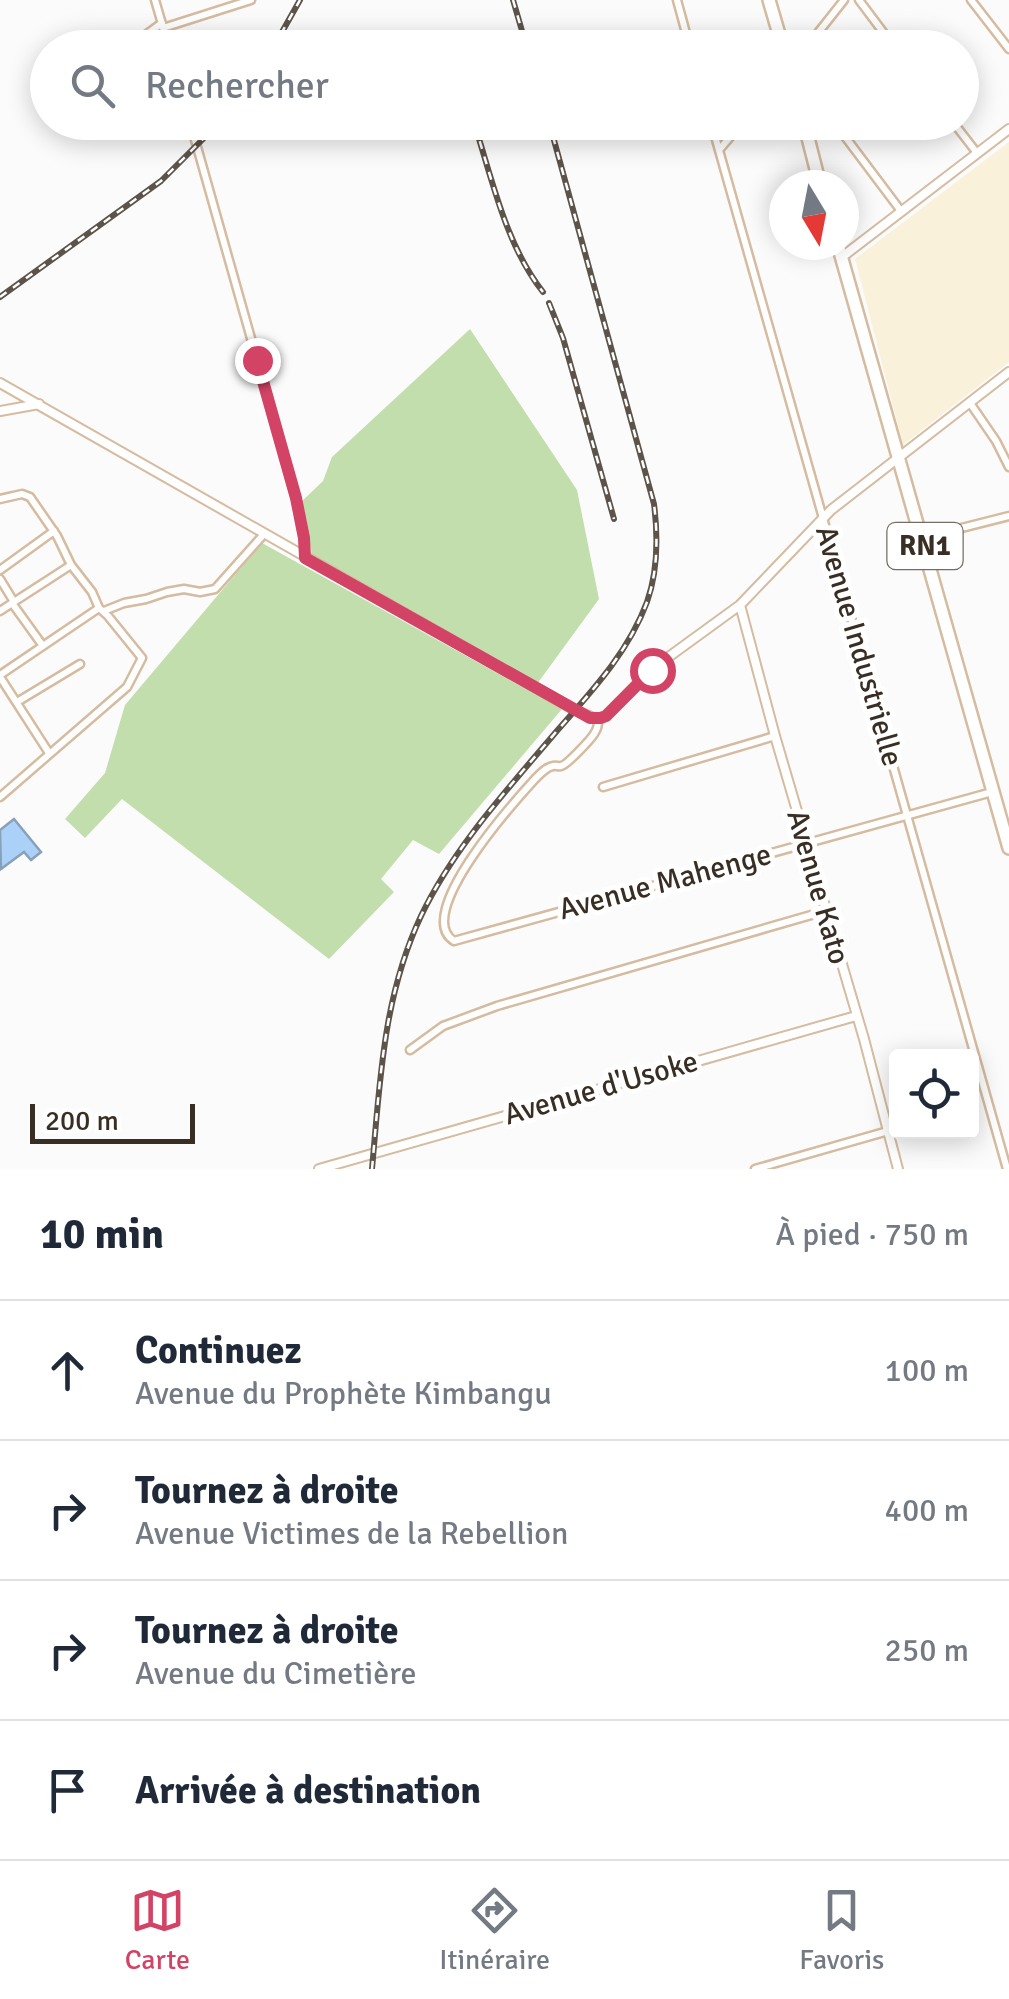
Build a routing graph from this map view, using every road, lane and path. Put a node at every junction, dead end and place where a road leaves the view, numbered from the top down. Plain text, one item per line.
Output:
1 (156, 0) edge
2 (252, 0) edge
3 (676, 0) edge
4 (769, 0) edge
5 (844, 0) edge
6 (859, 0) edge
7 (971, 0) edge
8 (163, 25) junction
9 (155, 30) edge
10 (164, 30) edge
11 (685, 30) edge
12 (778, 30) edge
13 (820, 30) edge
14 (882, 30) edge
15 (1009, 49) edge
16 (1009, 128) edge
17 (195, 140) edge
18 (716, 140) edge
19 (728, 140) edge
20 (809, 140) edge
21 (847, 140) edge
22 (966, 140) edge
23 (719, 150) junction
24 (977, 154) junction
25 (816, 170) edge
26 (901, 212) junction
27 (859, 239) edge
28 (843, 260) edge
29 (1009, 372) edge
30 (4, 386) edge
31 (0, 394) edge
32 (970, 402) junction
33 (39, 404) junction
34 (0, 412) edge
35 (899, 457) junction
36 (1009, 467) edge
37 (0, 499) edge
38 (1009, 516) edge
39 (822, 517) junction
40 (54, 531) junction
41 (264, 534) junction
42 (922, 538) junction
43 (305, 558) junction
44 (72, 565) junction
45 (0, 570) edge
46 (0, 580) edge
47 (13, 603) junction
48 (740, 605) junction
49 (101, 610) junction
50 (0, 611) edge
51 (43, 646) junction
52 (80, 664) dead end
53 (0, 676) edge
54 (17, 702) junction
55 (598, 719) junction
56 (775, 736) junction
57 (49, 753) junction
58 (602, 787) dead end
59 (993, 792) junction
60 (0, 797) edge
61 (908, 816) junction
62 (1006, 824) edge
63 (806, 844) junction
64 (1009, 848) edge
65 (825, 911) junction
66 (856, 1016) junction
67 (410, 1050) dead end
68 (888, 1131) junction
69 (346, 1165) edge
70 (319, 1169) edge
71 (755, 1169) edge
72 (898, 1169) edge
73 (1007, 1169) edge

1 - 8 street
2 - 8 street
3 - 11 street
4 - 12 highway
5 - 13 street
6 - 14 street
7 - 15 street
8 - 9 street
8 - 10 street
16 - 24 street
17 - 43 street
18 - 23 street, Avenue Industrielle
19 - 23 street
20 - 25 highway
21 - 26 street
22 - 24 street
23 - 39 street, Avenue Industrielle
24 - 26 street
26 - 27 street
28 - 35 highway, RN1
29 - 32 street
30 - 31 street
30 - 33 street
32 - 35 street
32 - 36 street
33 - 34 street
33 - 41 street
35 - 39 street
35 - 42 highway, RN1
37 - 40 street
38 - 42 street
39 - 48 street
39 - 61 street, Avenue Industrielle
40 - 44 street
40 - 45 street
41 - 43 street
41 - 49 street
42 - 59 highway, RN1
43 - 55 street
44 - 47 street
44 - 49 street
46 - 47 street
47 - 50 street
47 - 51 street
48 - 55 street
48 - 56 street, Avenue Kato
49 - 51 street
49 - 57 street
51 - 53 street
52 - 54 street
53 - 54 street
54 - 57 street
55 - 63 street, Avenue Mahenge
56 - 58 street
56 - 63 street, Avenue Kato
57 - 60 street
59 - 61 street, Avenue Mahenge
59 - 62 highway, RN1
61 - 63 street, Avenue Mahenge
61 - 73 street, Avenue Industrielle
62 - 64 highway, RN1
63 - 65 street, Avenue Kato
65 - 66 street, Avenue Kato
65 - 67 street
66 - 68 street, Avenue Kato
66 - 69 street, Avenue d'Usoke
68 - 71 street
68 - 72 street, Avenue Kato
69 - 70 street, Avenue d'Usoke

